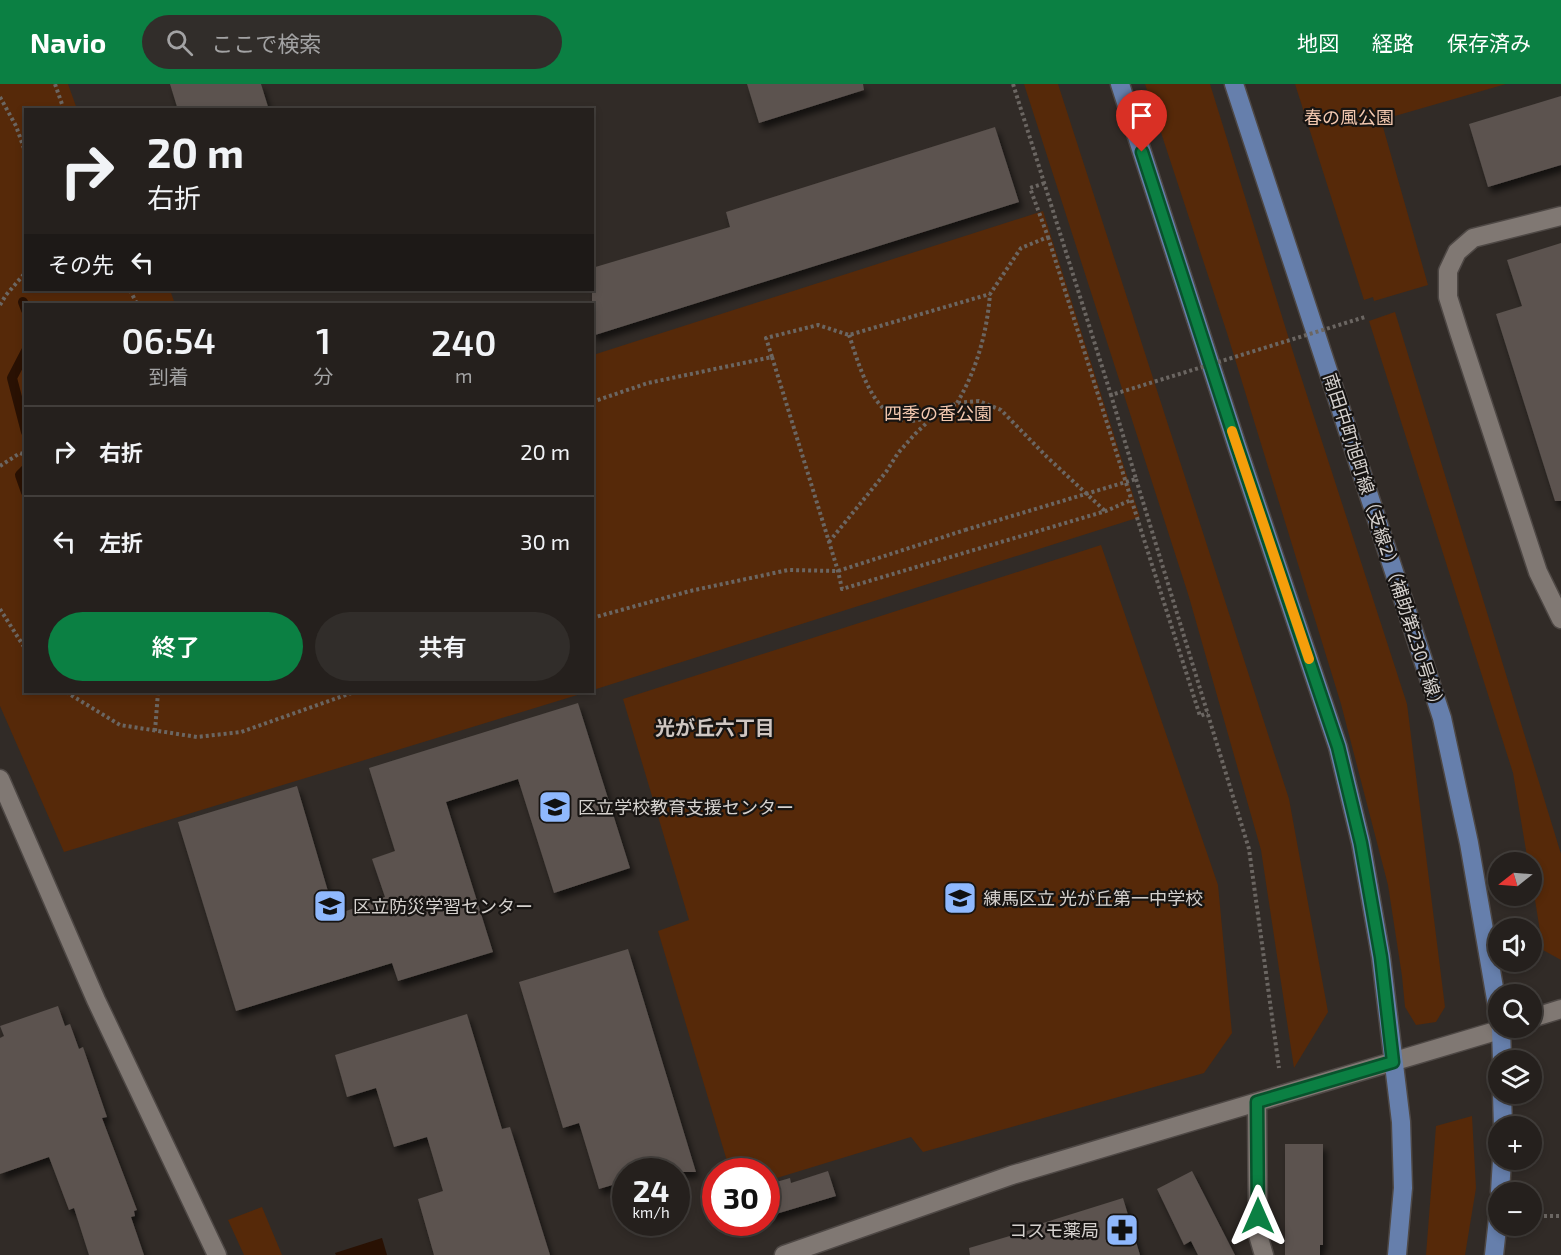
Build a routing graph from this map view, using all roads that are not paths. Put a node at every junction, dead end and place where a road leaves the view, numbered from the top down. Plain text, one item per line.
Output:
1 (1120, 84) edge
2 (1234, 84) edge
3 (1561, 216) edge
4 (1561, 619) edge
5 (1, 786) edge
6 (1495, 984) edge
7 (1561, 1009) edge
8 (1542, 1015) edge
9 (1488, 1029) edge
10 (1393, 1062) junction
11 (1257, 1102) junction
12 (1496, 1236) edge
13 (217, 1255) edge
14 (784, 1255) edge
15 (1264, 1255) edge
16 (1397, 1255) edge
17 (1494, 1255) edge

1 - 10 main road
2 - 6 main road, 南田中町旭町線（支線2）（補助第230号線）
3 - 4 street
5 - 13 street
7 - 8 street
9 - 10 street
10 - 11 street
10 - 16 main road
11 - 14 street
11 - 15 street
12 - 17 main road

